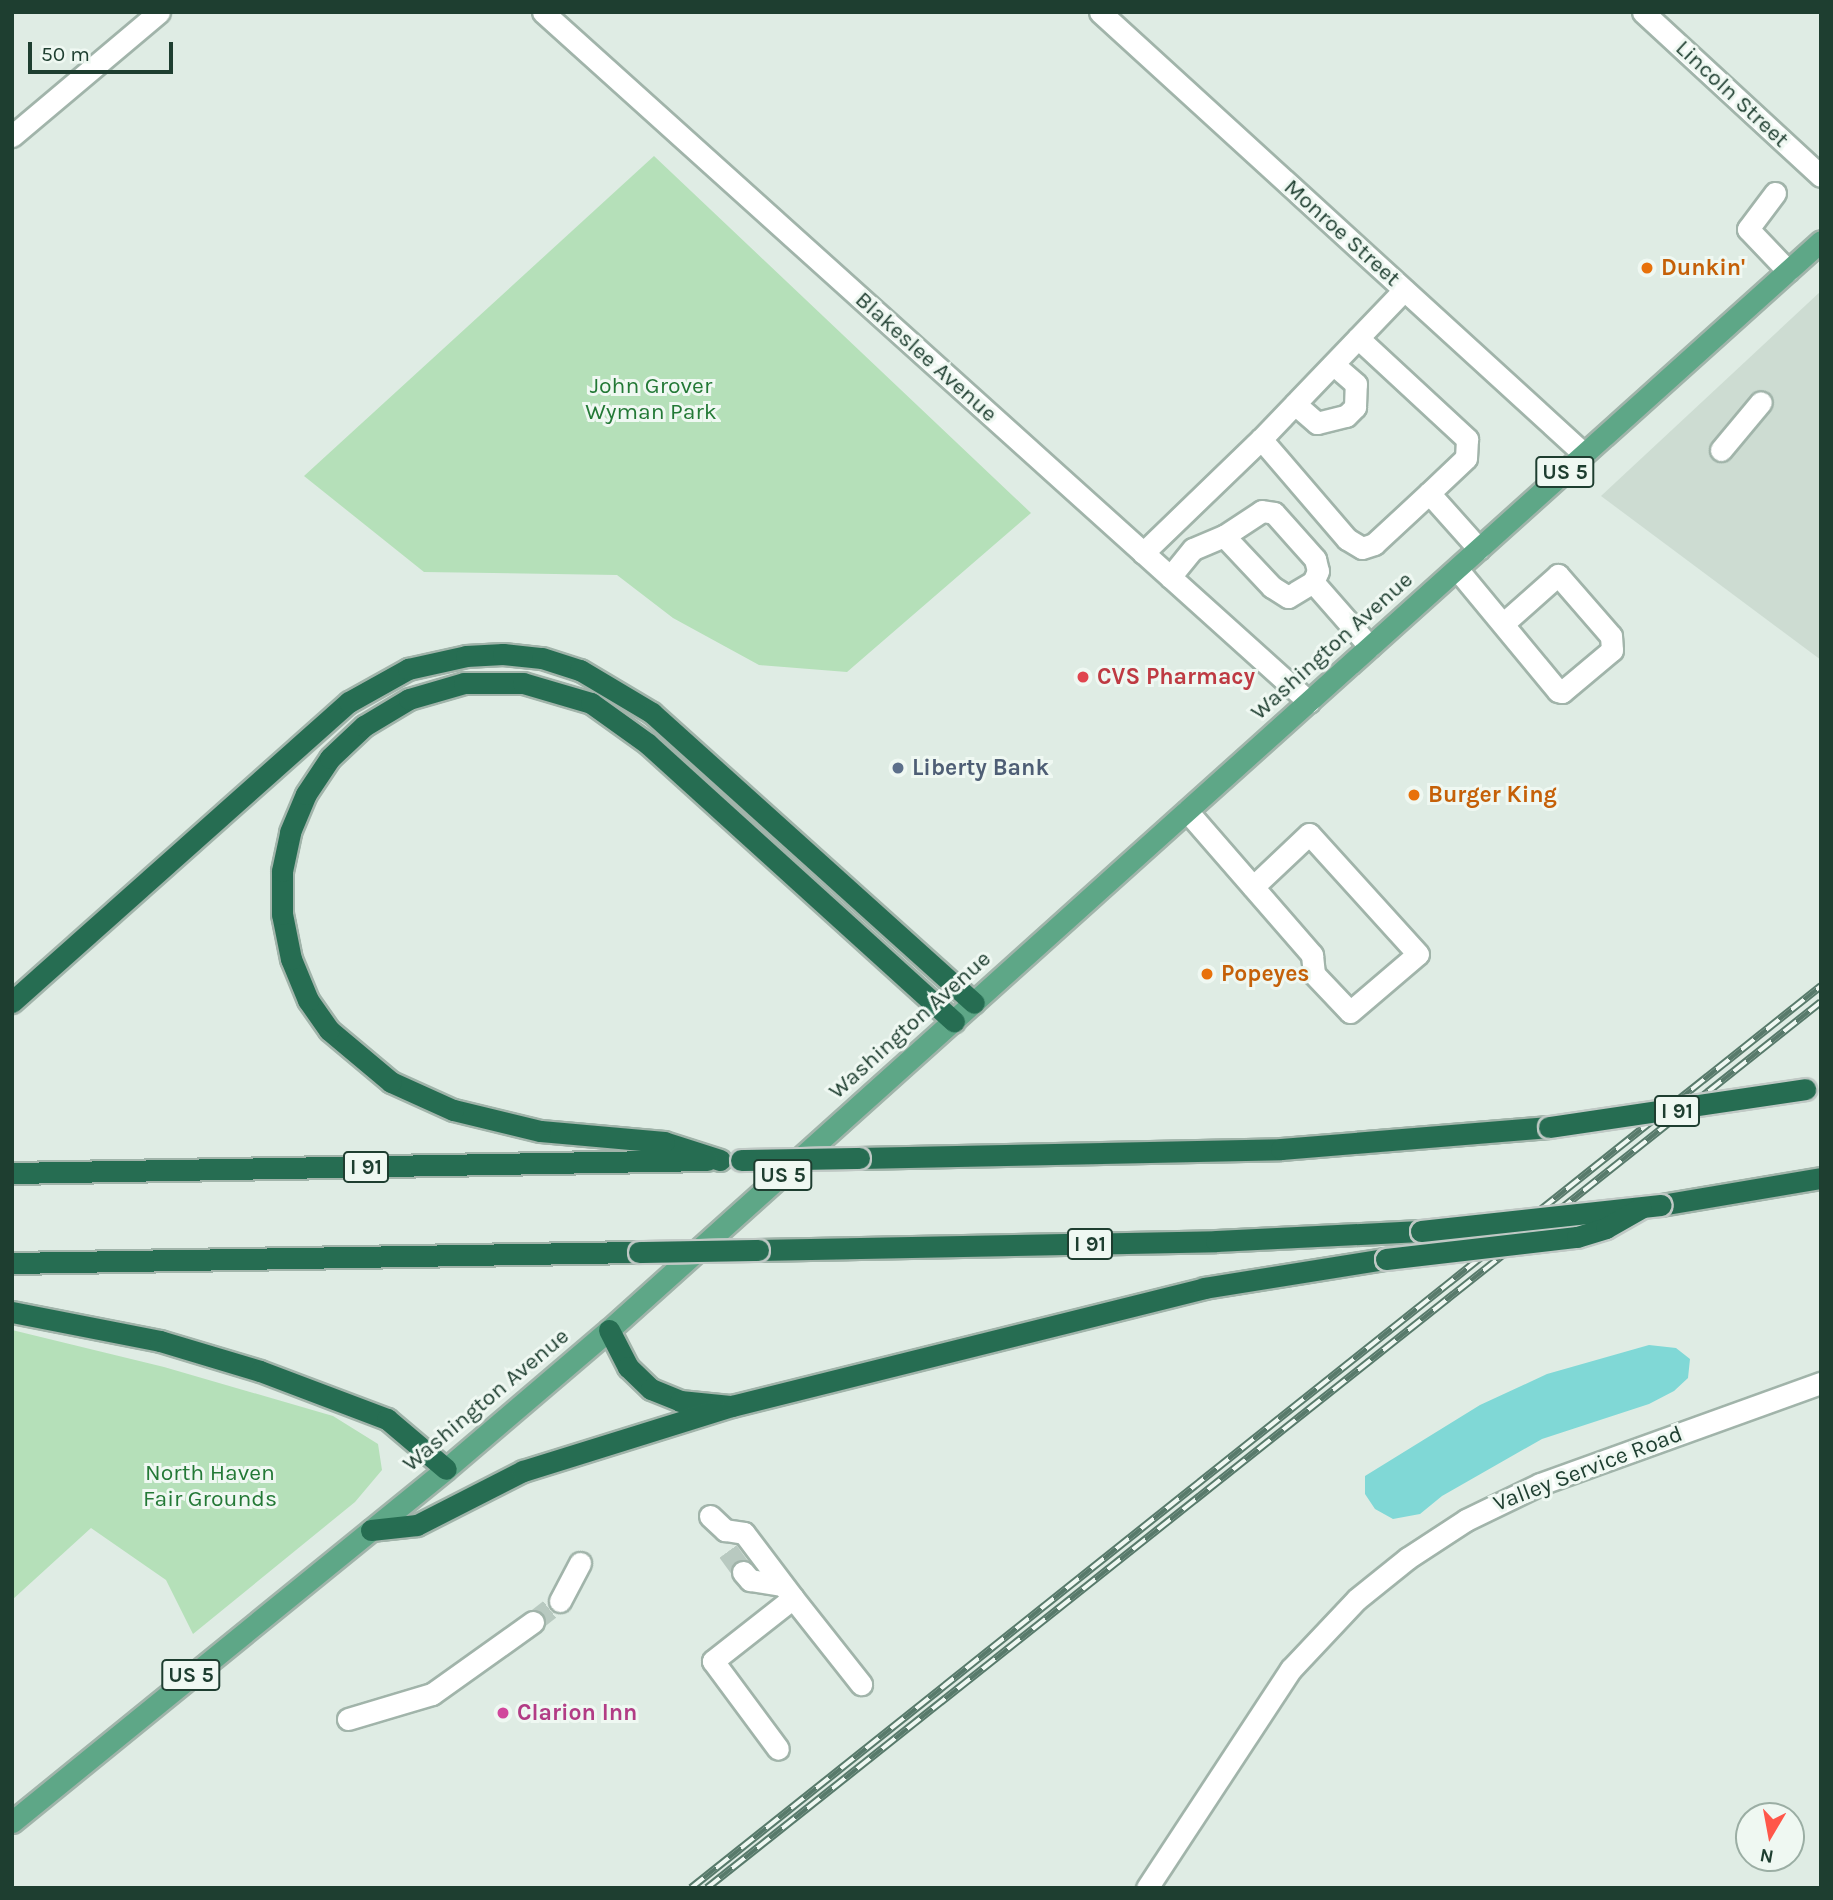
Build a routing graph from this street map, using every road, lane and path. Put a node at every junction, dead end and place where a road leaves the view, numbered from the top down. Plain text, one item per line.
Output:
1 (159, 12) edge
2 (542, 12) edge
3 (1100, 12) edge
4 (1643, 12) edge
5 (12, 136) edge
6 (1821, 176) edge
7 (1775, 193) dead end
8 (1821, 241) edge
9 (1788, 271) junction
10 (1404, 290) junction
11 (1358, 338) junction
12 (1334, 364) junction
13 (1761, 402) dead end
14 (1295, 404) junction
15 (1261, 439) junction
16 (1721, 450) dead end
17 (1584, 454) junction
18 (1429, 494) junction
19 (1224, 536) junction
20 (1479, 549) junction
21 (1143, 553) junction
22 (1457, 569) junction
23 (1170, 577) junction
24 (1313, 582) junction
25 (1505, 622) junction
26 (1370, 647) junction
27 (1309, 702) junction
28 (1187, 811) junction
29 (1253, 887) junction
30 (12, 1002) edge
31 (974, 1003) junction
32 (954, 1021) junction
33 (1813, 1088) edge
34 (730, 1160) junction
35 (12, 1173) edge
36 (1821, 1178) edge
37 (1651, 1207) junction
38 (12, 1263) edge
39 (12, 1312) edge
40 (609, 1330) junction
41 (1821, 1383) edge
42 (732, 1406) junction
43 (446, 1469) junction
44 (371, 1530) junction
45 (721, 1532) dead end
46 (580, 1563) dead end
47 (743, 1572) tunnel mouth
48 (788, 1591) junction
49 (560, 1601) tunnel mouth
50 (533, 1622) tunnel mouth
51 (861, 1684) dead end
52 (348, 1719) dead end
53 (778, 1749) dead end
54 (12, 1822) edge
55 (1147, 1888) edge

1 - 5 street
2 - 21 street, Blakeslee Avenue
3 - 10 street, Monroe Street
4 - 6 street, Lincoln Street
7 - 9 street
8 - 9 main road, Washington Avenue / US 5
9 - 17 main road, Washington Avenue / US 5
10 - 11 street
10 - 17 street, Monroe Street
11 - 12 street
11 - 18 street
12 - 14 street
12 - 14 street
13 - 16 street
14 - 15 street
15 - 18 street
15 - 21 street
17 - 20 main road, Washington Avenue / US 5
18 - 20 street
19 - 23 street
19 - 24 street
19 - 24 street
20 - 22 main road, Washington Avenue / US 5
21 - 23 street, Blakeslee Avenue
22 - 25 street
22 - 26 main road, Washington Avenue / US 5
23 - 27 street, Blakeslee Avenue
24 - 26 street
25 - 25 street
26 - 27 main road, Washington Avenue / US 5
27 - 28 main road, Washington Avenue / US 5
28 - 29 street
28 - 31 main road, Washington Avenue / US 5
29 - 29 street
30 - 31 highway
31 - 32 main road, Washington Avenue / US 5
32 - 34 highway
32 - 40 main road, Washington Avenue / US 5
33 - 34 highway, I 91, bridge
34 - 35 highway, I 91
36 - 37 highway, I 91
37 - 38 highway, I 91, bridge
37 - 42 highway, bridge
39 - 43 highway
40 - 42 highway
40 - 43 main road, Washington Avenue / US 5
41 - 55 street, Valley Service Road
42 - 44 highway
43 - 44 main road, Washington Avenue / US 5
44 - 54 main road, Washington Avenue / US 5
45 - 48 street
46 - 49 street
47 - 48 street
48 - 51 street
48 - 53 street
50 - 52 street

